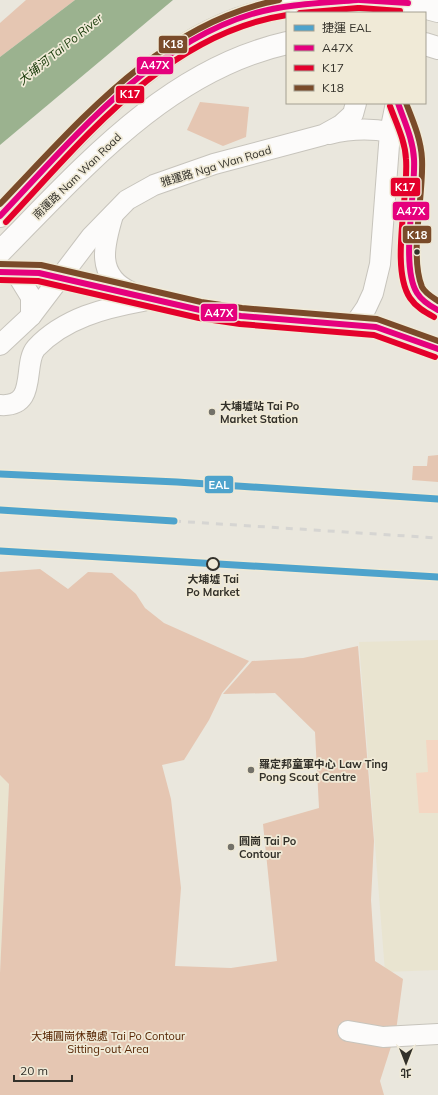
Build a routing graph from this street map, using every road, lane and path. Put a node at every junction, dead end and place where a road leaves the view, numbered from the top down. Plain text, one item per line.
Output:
1 (358, 0) edge
2 (407, 5) edge
3 (438, 11) edge
4 (359, 12) edge
5 (286, 43) edge
6 (426, 44) edge
7 (438, 48) edge
8 (356, 104) edge
9 (396, 104) edge
10 (390, 132) junction
11 (323, 135) junction
12 (115, 211) junction
13 (0, 216) edge
14 (0, 252) edge
15 (8, 272) edge
16 (61, 278) junction
17 (149, 300) junction
18 (31, 316) junction
19 (355, 324) junction
20 (0, 344) edge
21 (438, 348) edge
22 (0, 405) edge
23 (348, 1031) dead end
24 (438, 1034) edge

1 - 2 main road
1 - 4 street
1 - 13 main road
2 - 3 main road
5 - 14 main road, 南運路 Nam Wan Road
6 - 7 main road
8 - 11 street, 雅運路 Nga Wan Road
9 - 10 street
10 - 11 street, 雅運路 Nga Wan Road
10 - 19 street
11 - 12 street, 雅運路 Nga Wan Road
12 - 16 street, 雅運路 Nga Wan Road
12 - 17 street
15 - 16 street
15 - 18 street
16 - 17 street
16 - 18 street, 雅運路 Nga Wan Road
17 - 19 street
17 - 22 street
18 - 20 street, 雅運路 Nga Wan Road
19 - 21 street
23 - 24 street

